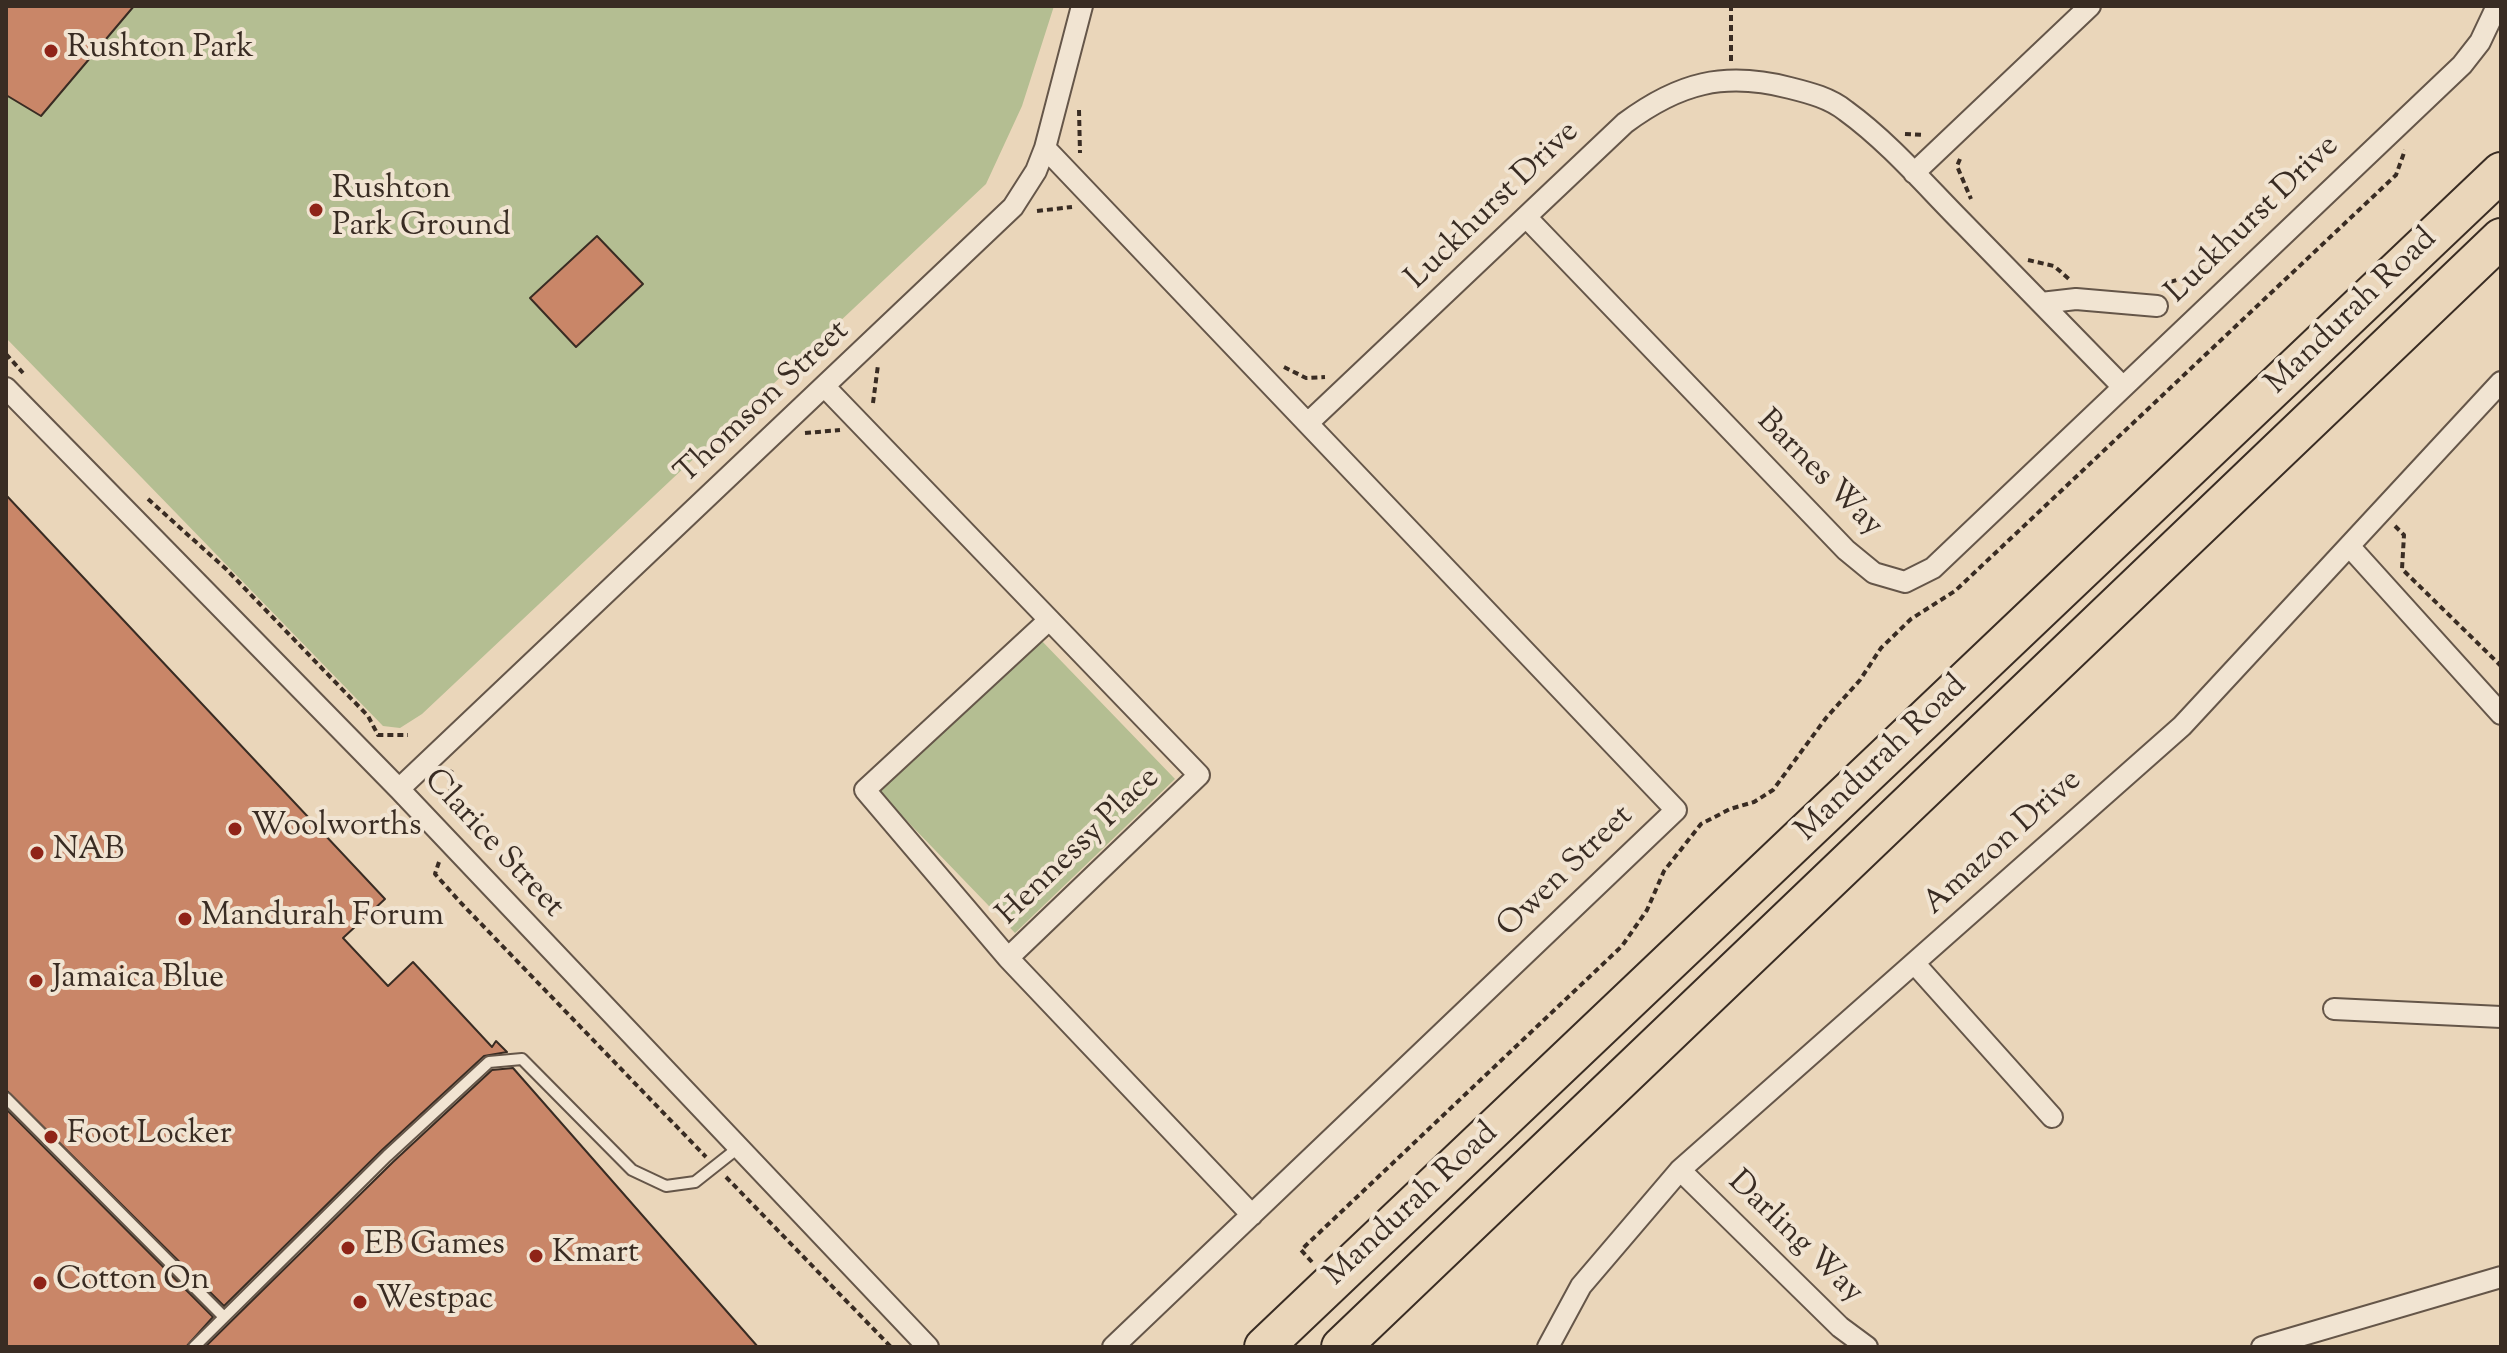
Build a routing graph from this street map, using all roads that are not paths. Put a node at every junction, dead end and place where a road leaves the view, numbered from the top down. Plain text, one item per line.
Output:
1 (1082, 6) edge
2 (2090, 6) edge
3 (2497, 6) edge
4 (1045, 148) junction
5 (2501, 172) edge
6 (1914, 173) junction
7 (1527, 218) junction
8 (2501, 238) edge
9 (2157, 296) road end
10 (2041, 303) junction
11 (2501, 382) edge
12 (825, 387) junction
13 (2123, 387) junction
14 (6, 388) edge
15 (1308, 423) junction
16 (2350, 547) junction
17 (1049, 620) junction
18 (2501, 714) edge
19 (399, 789) junction
20 (1008, 958) junction
21 (1915, 964) junction
22 (2334, 1009) dead end
23 (2501, 1017) edge
24 (6, 1098) edge
25 (2052, 1117) dead end
26 (738, 1148) junction
27 (1680, 1170) junction
28 (1252, 1215) junction
29 (2501, 1277) edge
30 (223, 1316) junction
31 (194, 1347) edge
32 (928, 1347) edge
33 (1113, 1347) edge
34 (1264, 1347) edge
35 (1341, 1347) edge
36 (1548, 1347) edge
37 (1867, 1347) edge
38 (2262, 1347) edge

1 - 4 street, Thomson Street
2 - 6 street
3 - 13 street, Luckhurst Drive
4 - 12 street, Thomson Street
4 - 15 street
5 - 34 highway, Mandurah Road
6 - 7 street, Luckhurst Drive
6 - 10 street, Luckhurst Drive
7 - 13 street, Barnes Way
7 - 15 street, Luckhurst Drive
8 - 35 highway, Mandurah Road
9 - 10 street, Luckhurst Drive
10 - 13 street, Luckhurst Drive
11 - 16 street, Amazon Drive
12 - 17 street, Hennessy Place
12 - 19 street, Thomson Street
14 - 19 street, Clarice Street
15 - 28 street, Owen Street
16 - 18 street
16 - 21 street, Amazon Drive
17 - 20 street
17 - 20 street, Hennessy Place
19 - 26 street, Clarice Street
20 - 28 street, Hennessy Place
21 - 25 street
21 - 27 street, Amazon Drive
22 - 23 street
24 - 30 lane
26 - 30 lane
26 - 32 street, Clarice Street
27 - 36 street, Amazon Drive
27 - 37 street, Darling Way
28 - 33 street, Owen Street
29 - 38 street
30 - 31 lane

